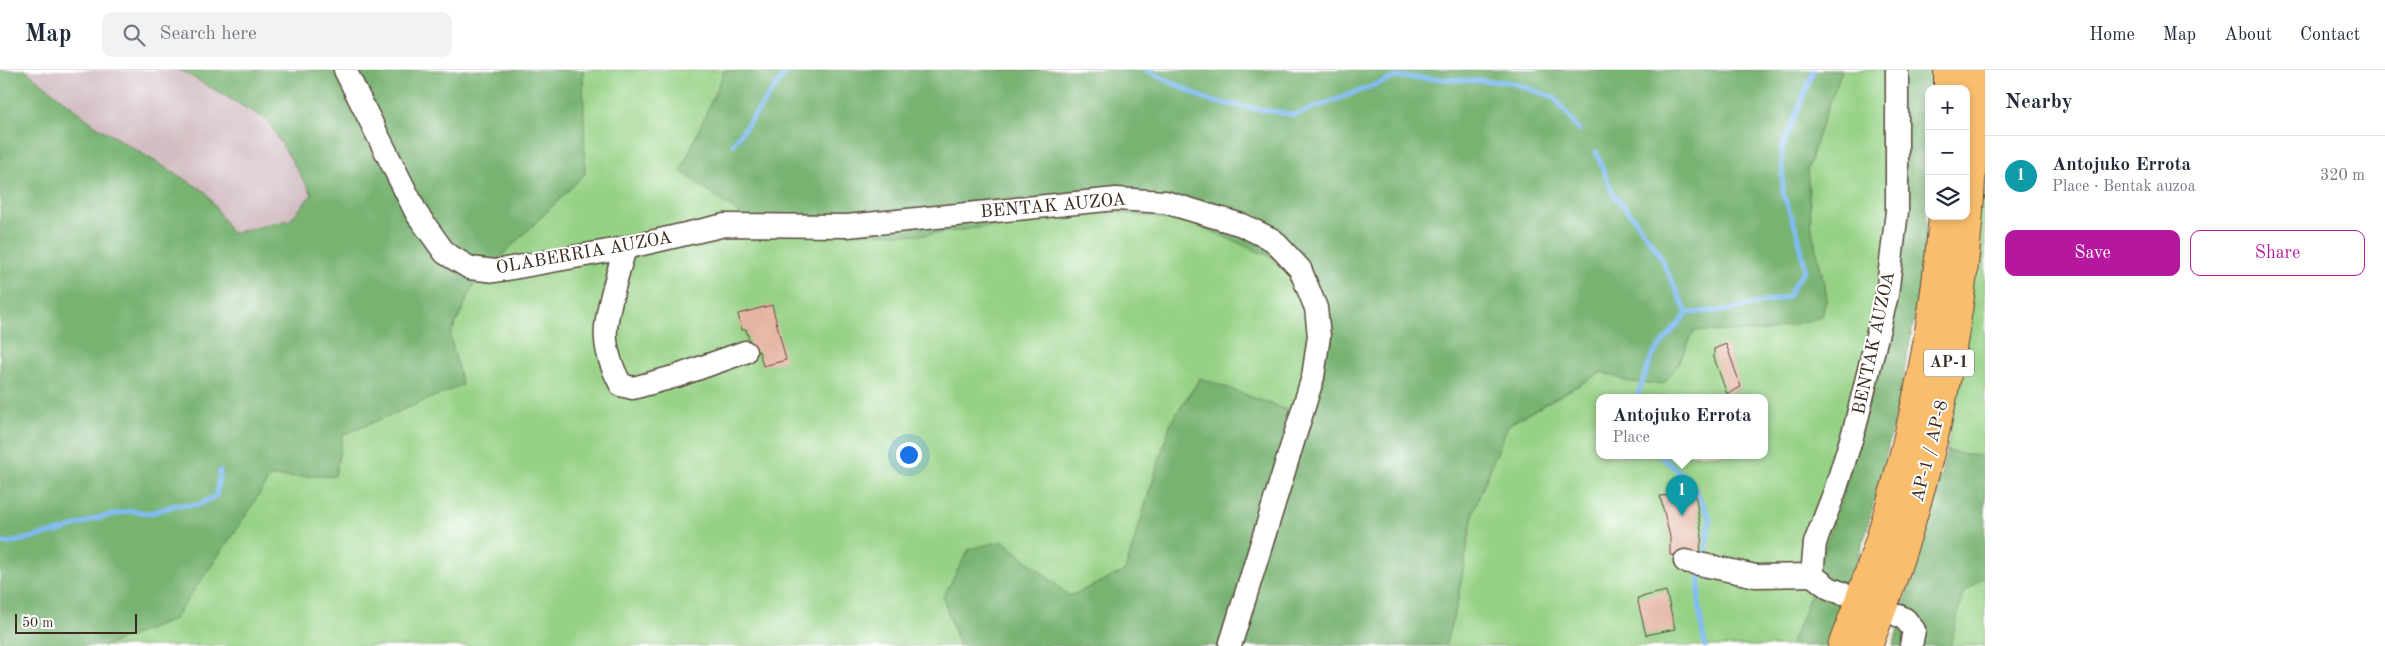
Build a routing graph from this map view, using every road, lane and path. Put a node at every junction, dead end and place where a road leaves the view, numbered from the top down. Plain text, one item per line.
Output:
1 (346, 70) edge
2 (1897, 70) edge
3 (1948, 70) edge
4 (1973, 70) edge
5 (1948, 85) edge
6 (1943, 220) edge
7 (725, 225) joint
8 (625, 248) junction
9 (744, 352) dead end
10 (1685, 561) dead end
11 (1812, 575) junction
12 (1842, 593) dead end
13 (1899, 616) dead end
14 (1230, 646) edge
15 (1842, 646) edge
16 (1868, 646) edge
17 (1911, 646) edge

1 - 8 street, OLABERRIA AUZOA
2 - 11 street, BENTAK AUZOA
3 - 5 highway
4 - 16 highway, AP-1 / AP-8 / AP-1
6 - 15 highway, AP-1 / AP-8 / AP-1
7 - 8 street, OLABERRIA AUZOA
7 - 14 street, BENTAK AUZOA
8 - 9 street
10 - 11 street
11 - 12 street
13 - 17 street

